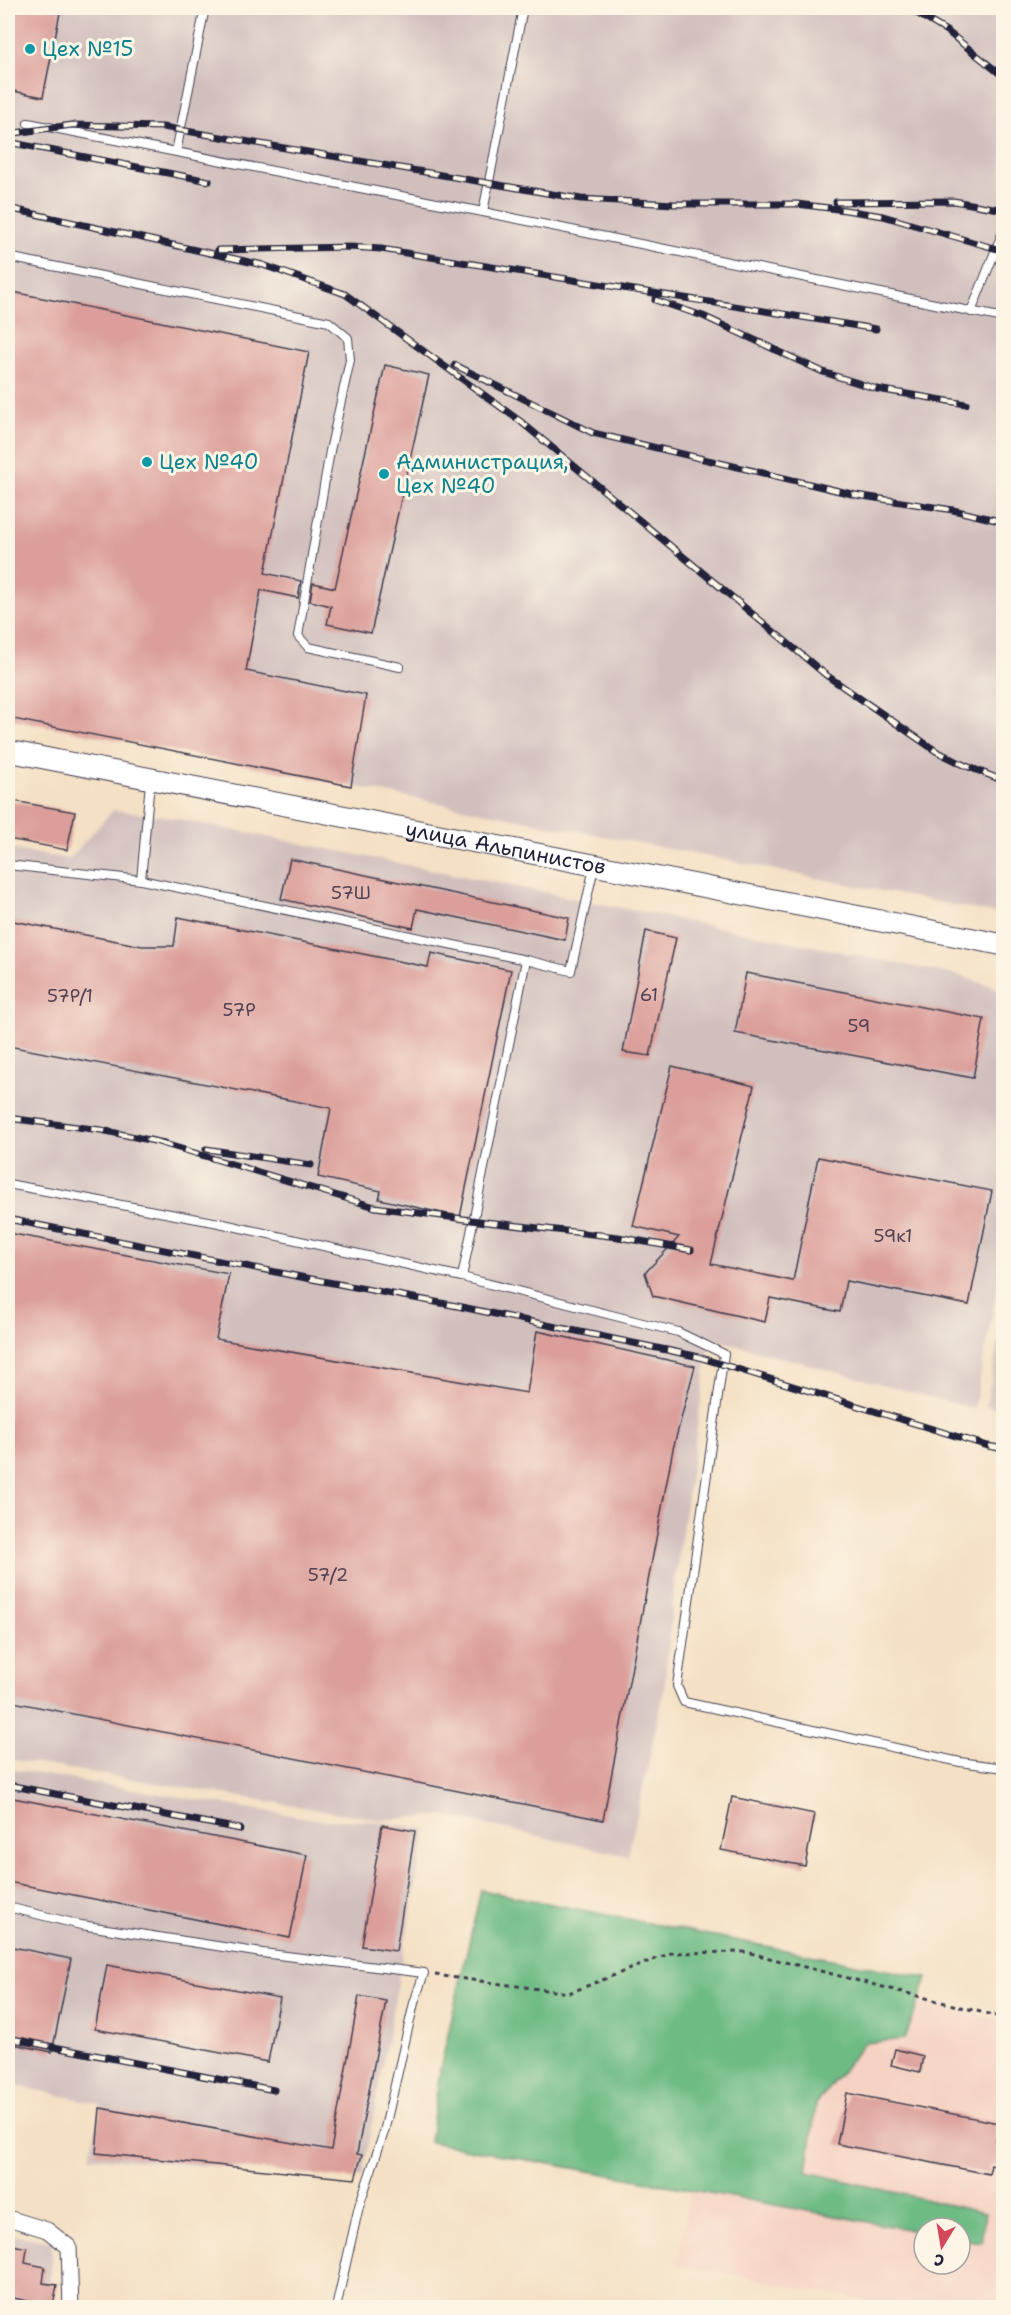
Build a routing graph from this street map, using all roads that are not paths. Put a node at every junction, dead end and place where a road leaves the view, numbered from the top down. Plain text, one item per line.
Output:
1 (205, 8) edge
2 (523, 8) edge
3 (28, 123) dead end
4 (176, 152) junction
5 (483, 212) junction
6 (1004, 230) edge
7 (8, 257) edge
8 (971, 312) junction
9 (1004, 318) edge
10 (400, 667) dead end
11 (8, 751) edge
12 (150, 779) junction
13 (8, 865) edge
14 (594, 866) junction
15 (141, 880) junction
16 (1004, 945) edge
17 (526, 960) junction
18 (8, 1184) edge
19 (462, 1277) junction
20 (1004, 1768) edge
21 (8, 1908) edge
22 (8, 2218) edge
23 (71, 2307) edge
24 (336, 2307) edge

1 - 4 lane
2 - 5 lane
3 - 4 lane
4 - 5 lane
5 - 8 lane
6 - 8 lane
7 - 10 lane
8 - 9 lane
11 - 12 main road, улица Альпинистов
12 - 14 main road, улица Альпинистов
12 - 15 lane
13 - 15 lane
14 - 16 main road, улица Альпинистов
14 - 17 lane
15 - 17 lane
17 - 19 lane
18 - 19 lane
19 - 20 lane
21 - 24 lane
22 - 23 street

